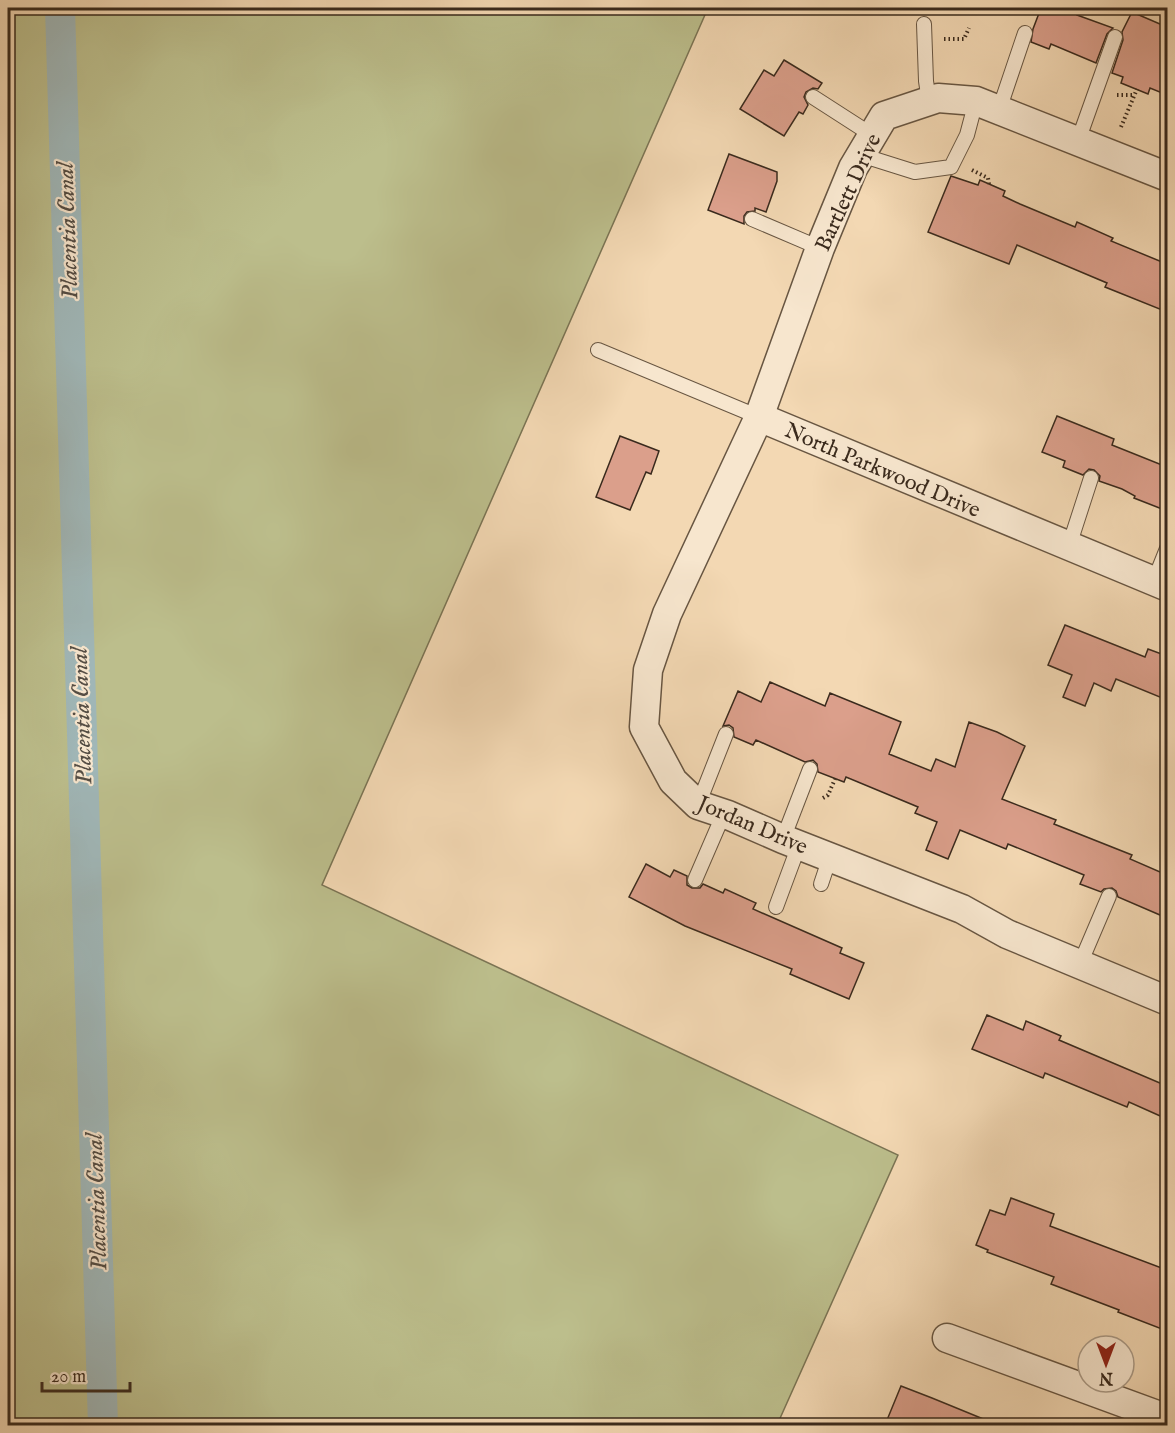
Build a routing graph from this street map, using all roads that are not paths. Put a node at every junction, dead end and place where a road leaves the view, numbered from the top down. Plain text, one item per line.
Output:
1 (924, 24) dead end
2 (1025, 33) dead end
3 (1115, 37) dead end
4 (813, 97) dead end
5 (929, 101) junction
6 (987, 106) junction
7 (1078, 141) junction
8 (866, 145) junction
9 (1167, 177) edge
10 (752, 219) dead end
11 (820, 248) junction
12 (598, 350) dead end
13 (759, 417) junction
14 (1091, 478) dead end
15 (1069, 546) junction
16 (1167, 546) edge
17 (1161, 584) edge
18 (726, 734) dead end
19 (810, 769) dead end
20 (711, 809) junction
21 (791, 842) junction
22 (695, 880) dead end
23 (1109, 896) dead end
24 (776, 906) dead end
25 (1080, 964) junction
26 (1167, 1001) edge
27 (947, 1338) dead end
28 (1167, 1419) edge

1 - 5 lane
2 - 6 lane
3 - 7 lane
4 - 8 lane
5 - 6 street, Bartlett Drive
5 - 8 street, Bartlett Drive
6 - 7 street, Bartlett Drive
6 - 8 lane
7 - 9 street, Bartlett Drive
8 - 11 street, Bartlett Drive
10 - 11 lane
11 - 13 street, Bartlett Drive
12 - 13 lane, North Parkwood Drive
13 - 15 street, North Parkwood Drive
13 - 20 street, Jordan Drive
14 - 15 lane
15 - 17 street, North Parkwood Drive
16 - 17 lane
18 - 20 lane
19 - 21 lane
20 - 21 street, Jordan Drive
20 - 22 lane
21 - 24 lane
21 - 25 street, Jordan Drive
23 - 25 lane
25 - 26 street, Jordan Drive
27 - 28 street

